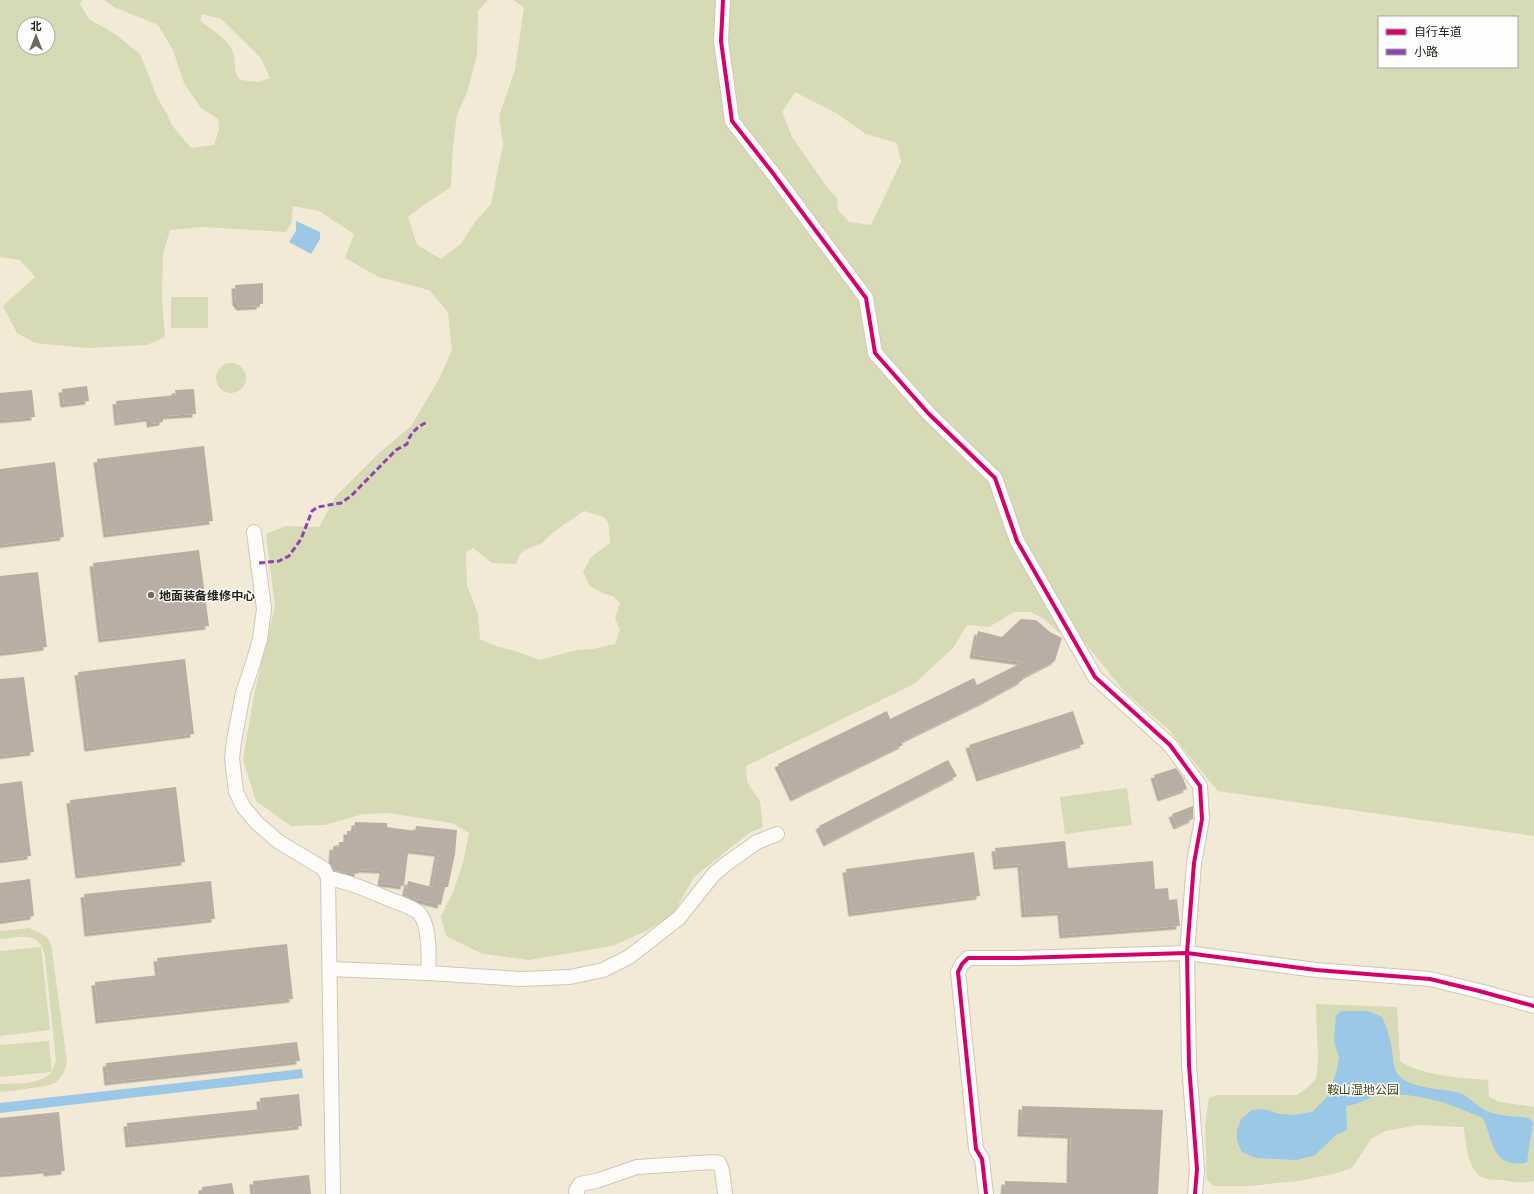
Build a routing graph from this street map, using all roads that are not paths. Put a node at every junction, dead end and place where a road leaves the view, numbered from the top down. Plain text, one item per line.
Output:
1 (723, 0) edge
2 (254, 532) dead end
3 (777, 834) dead end
4 (328, 878) junction
5 (1187, 953) junction
6 (330, 969) junction
7 (428, 973) junction
8 (1534, 1006) edge
9 (333, 1194) edge
10 (576, 1194) edge
11 (725, 1194) edge
12 (986, 1194) edge
13 (1195, 1194) edge

1 - 5 street
2 - 4 street
3 - 7 street
4 - 6 street
4 - 7 street
5 - 8 street
5 - 12 street
5 - 13 street
6 - 7 street
6 - 9 street
10 - 11 street

